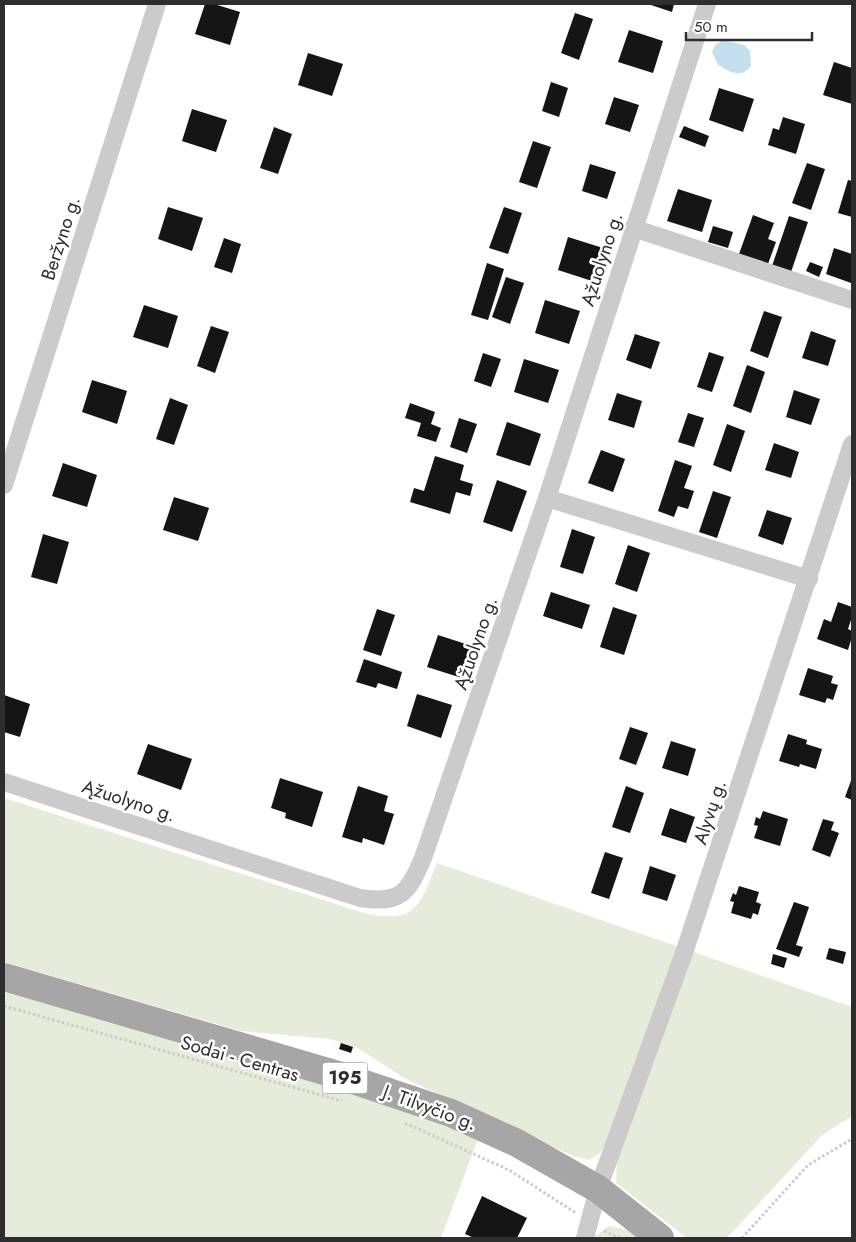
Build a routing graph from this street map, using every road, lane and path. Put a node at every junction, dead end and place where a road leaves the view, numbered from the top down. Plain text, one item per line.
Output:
1 (157, 4) edge
2 (707, 4) edge
3 (633, 228) junction
4 (852, 300) edge
5 (852, 444) edge
6 (4, 485) edge
7 (547, 498) junction
8 (809, 579) junction
9 (4, 782) edge
10 (4, 977) edge
11 (4, 1006) edge
12 (343, 1102) dead end
13 (399, 1120) dead end
14 (852, 1139) edge
15 (598, 1189) junction
16 (588, 1231) edge
17 (620, 1238) edge
18 (660, 1238) edge
19 (742, 1238) edge

1 - 6 street, Beržyno g.
2 - 3 street, Ąžuolyno g.
3 - 4 street
3 - 7 street, Ąžuolyno g.
5 - 8 street, Alyvų g.
7 - 8 street
7 - 9 street, Ąžuolyno g.
8 - 15 street, Alyvų g.
10 - 15 main road, J. Tilvyčio g. / 195
11 - 12 path, Sodai - Centras
13 - 16 path
14 - 19 path
15 - 16 street, Alyvų g.
15 - 18 main road, J. Tilvyčio g. / 195
16 - 17 path

